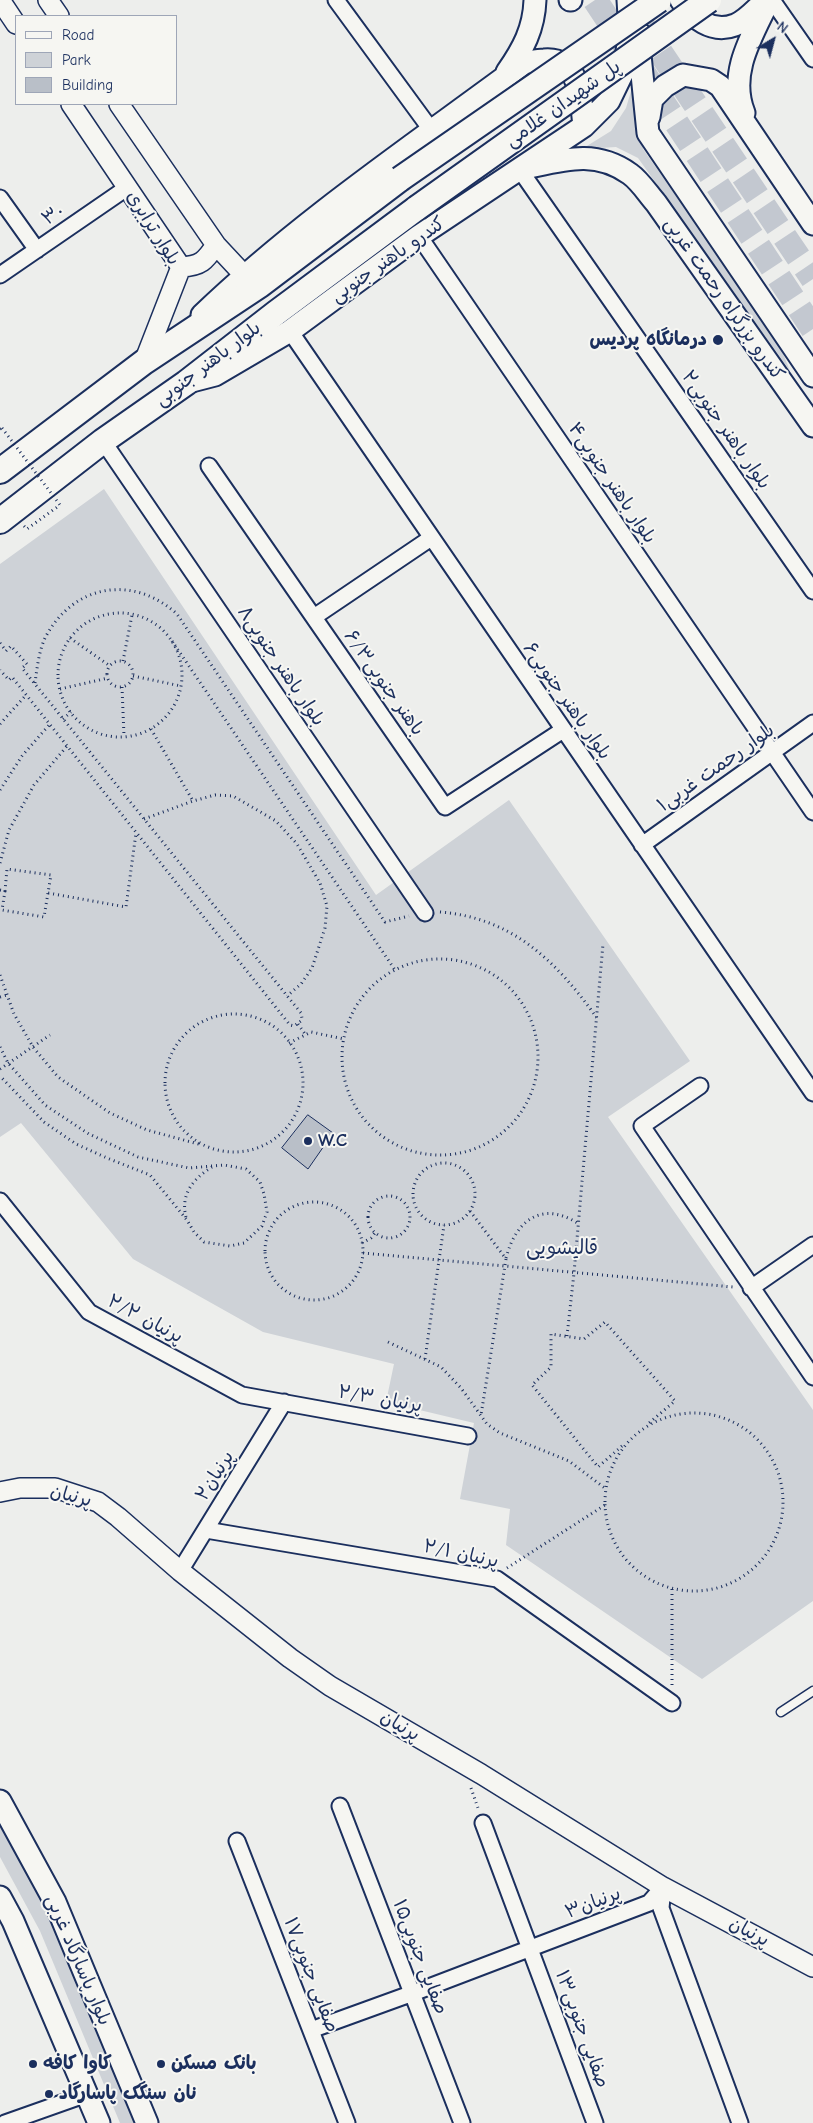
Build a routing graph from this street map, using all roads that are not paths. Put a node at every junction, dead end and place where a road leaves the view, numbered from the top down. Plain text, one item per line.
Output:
1 (0, 0) edge
2 (48, 0) edge
3 (336, 0) edge
4 (535, 0) edge
5 (628, 0) edge
6 (648, 0) edge
7 (659, 0) edge
8 (681, 0) edge
9 (709, 0) edge
10 (769, 0) edge
11 (58, 15) edge
12 (15, 22) edge
13 (813, 59) edge
14 (499, 82) junction
15 (72, 105) edge
16 (120, 105) edge
17 (584, 126) junction
18 (750, 127) junction
19 (432, 131) junction
20 (648, 133) junction
21 (520, 170) junction
22 (400, 179) joint
23 (128, 187) junction
24 (0, 198) edge
25 (417, 208) joint
26 (813, 224) edge
27 (419, 236) junction
28 (216, 245) junction
29 (37, 250) junction
30 (182, 267) junction
31 (0, 275) edge
32 (244, 275) junction
33 (290, 331) junction
34 (784, 334) junction
35 (178, 338) junction
36 (144, 362) junction
37 (813, 376) edge
38 (186, 383) junction
39 (809, 421) edge
40 (103, 441) junction
41 (209, 466) dead end
42 (0, 471) edge
43 (0, 521) edge
44 (431, 538) junction
45 (813, 590) edge
46 (314, 617) junction
47 (813, 723) edge
48 (563, 730) junction
49 (773, 752) junction
50 (813, 812) edge
51 (642, 845) junction
52 (425, 913) road end
53 (700, 1086) dead end
54 (813, 1093) edge
55 (0, 1201) edge
56 (813, 1245) edge
57 (751, 1288) junction
58 (813, 1377) edge
59 (284, 1402) junction
60 (468, 1436) dead end
61 (0, 1492) edge
62 (206, 1530) junction
63 (180, 1571) junction
64 (813, 1691) edge
65 (672, 1703) road end
66 (781, 1712) dead end
67 (0, 1800) edge
68 (340, 1806) dead end
69 (483, 1823) road end
70 (237, 1841) dead end
71 (664, 1887) junction
72 (0, 1897) edge
73 (532, 1948) junction
74 (813, 1967) edge
75 (413, 1993) junction
76 (311, 2030) junction
77 (87, 2094) junction
78 (5, 2123) edge
79 (99, 2123) edge
80 (147, 2123) edge
81 (346, 2123) edge
82 (462, 2123) edge
83 (596, 2123) edge
84 (740, 2123) edge

1 - 12 street
2 - 11 street
3 - 19 street
4 - 14 main road
5 - 17 main road, کندرو باهنر جنوبی
6 - 20 main road
7 - 22 main road, پل شهیدان غلامی, bridge
8 - 10 main road
9 - 25 main road, پل شهیدان غلامی, bridge
10 - 13 street
10 - 18 main road
14 - 17 main road
14 - 19 main road
15 - 23 street, بلوار ترابری
16 - 28 street
17 - 21 main road, کندرو باهنر جنوبی
18 - 20 main road
18 - 26 main road
19 - 32 main road
20 - 34 main road
21 - 27 main road, کندرو باهنر جنوبی
21 - 39 main road, کندرو بزرگراه رحمت غربی
21 - 45 street, بلوار باهنر جنوبی۲
22 - 35 main road, بلوار باهنر جنوبی
23 - 29 street, ۳۰
23 - 30 street, بلوار ترابری
24 - 29 street
25 - 38 main road, بلوار باهنر جنوبی
27 - 33 main road, کندرو باهنر جنوبی
27 - 49 street, بلوار باهنر جنوبی۴
28 - 30 street
28 - 32 street
29 - 31 street, ۳۰
30 - 36 street, بلوار ترابری
32 - 35 main road
33 - 38 main road, کندرو باهنر جنوبی
33 - 44 street, بلوار باهنر جنوبی۶
34 - 37 main road
34 - 39 main road
35 - 36 main road, بلوار باهنر جنوبی
36 - 42 main road, بلوار باهنر جنوبی
38 - 40 main road, بلوار باهنر جنوبی
40 - 43 main road, بلوار باهنر جنوبی
40 - 52 street, ۸بلوار باهنر جنوبی
41 - 46 street, ۶/۳باهنر جنوبی
44 - 46 street
44 - 48 street, بلوار باهنر جنوبی۶
46 - 48 street, ۶/۳باهنر جنوبی
47 - 49 street, بلوار رحمت غربی۱
48 - 51 street, بلوار باهنر جنوبی۶
49 - 50 street, بلوار باهنر جنوبی۴
49 - 51 street, بلوار رحمت غربی۱
51 - 54 street, بلوار باهنر جنوبی۶
53 - 57 street
55 - 59 street, پرنیان ۲/۲
56 - 57 street
57 - 58 street
59 - 60 street, پرنیان ۲/۳
59 - 62 street, پرنیان۲
61 - 63 street, پرنیان
62 - 63 street, پرنیان۲
62 - 65 street, پرنیان ۲/۱
63 - 71 street, پرنیان
64 - 66 lane
67 - 80 main road, بلوار پاسارگاد غربی
68 - 75 street, صفایی جنوبی۱۵
69 - 73 street, صفایی جنوبی۱۳
70 - 76 street, صفایی جنوبی۱۷
71 - 73 street, پرنیان۳
71 - 74 street, پرنیان
71 - 84 street
72 - 77 main road
73 - 75 street, پرنیان۳
73 - 83 street, صفایی جنوبی۱۳
75 - 76 street, پرنیان۳
75 - 82 street, صفایی جنوبی۱۵
76 - 81 street, صفایی جنوبی۱۷
77 - 78 street
77 - 79 main road

